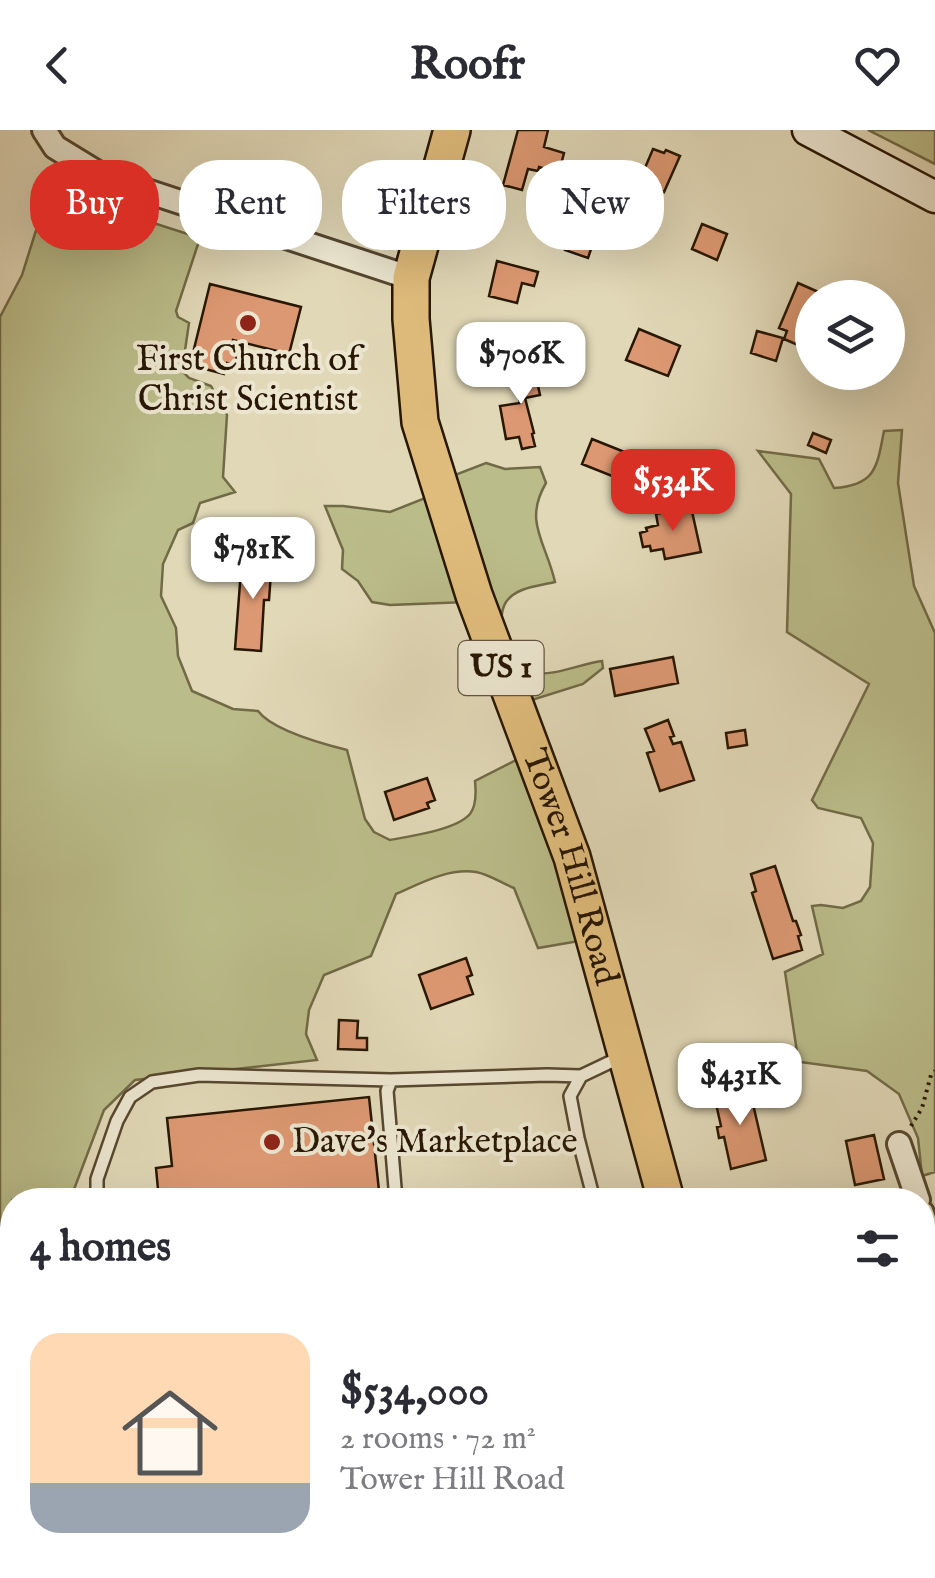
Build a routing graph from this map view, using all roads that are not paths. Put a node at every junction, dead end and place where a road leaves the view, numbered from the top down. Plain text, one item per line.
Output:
1 (44, 130) edge
2 (452, 130) edge
3 (808, 130) edge
4 (935, 197) edge
5 (411, 278) junction
6 (626, 1054) junction
7 (581, 1076) junction
8 (390, 1080) junction
9 (899, 1144) road end
10 (97, 1188) edge
11 (395, 1188) edge
12 (591, 1188) edge
13 (663, 1188) edge
14 (914, 1188) edge

1 - 5 street
2 - 5 main road, Tower Hill Road / US 1
3 - 4 main road
5 - 6 main road, Tower Hill Road / US 1
6 - 7 lane
6 - 13 main road, Tower Hill Road / US 1
7 - 8 lane
7 - 12 lane
8 - 10 lane
8 - 11 lane
9 - 14 street

